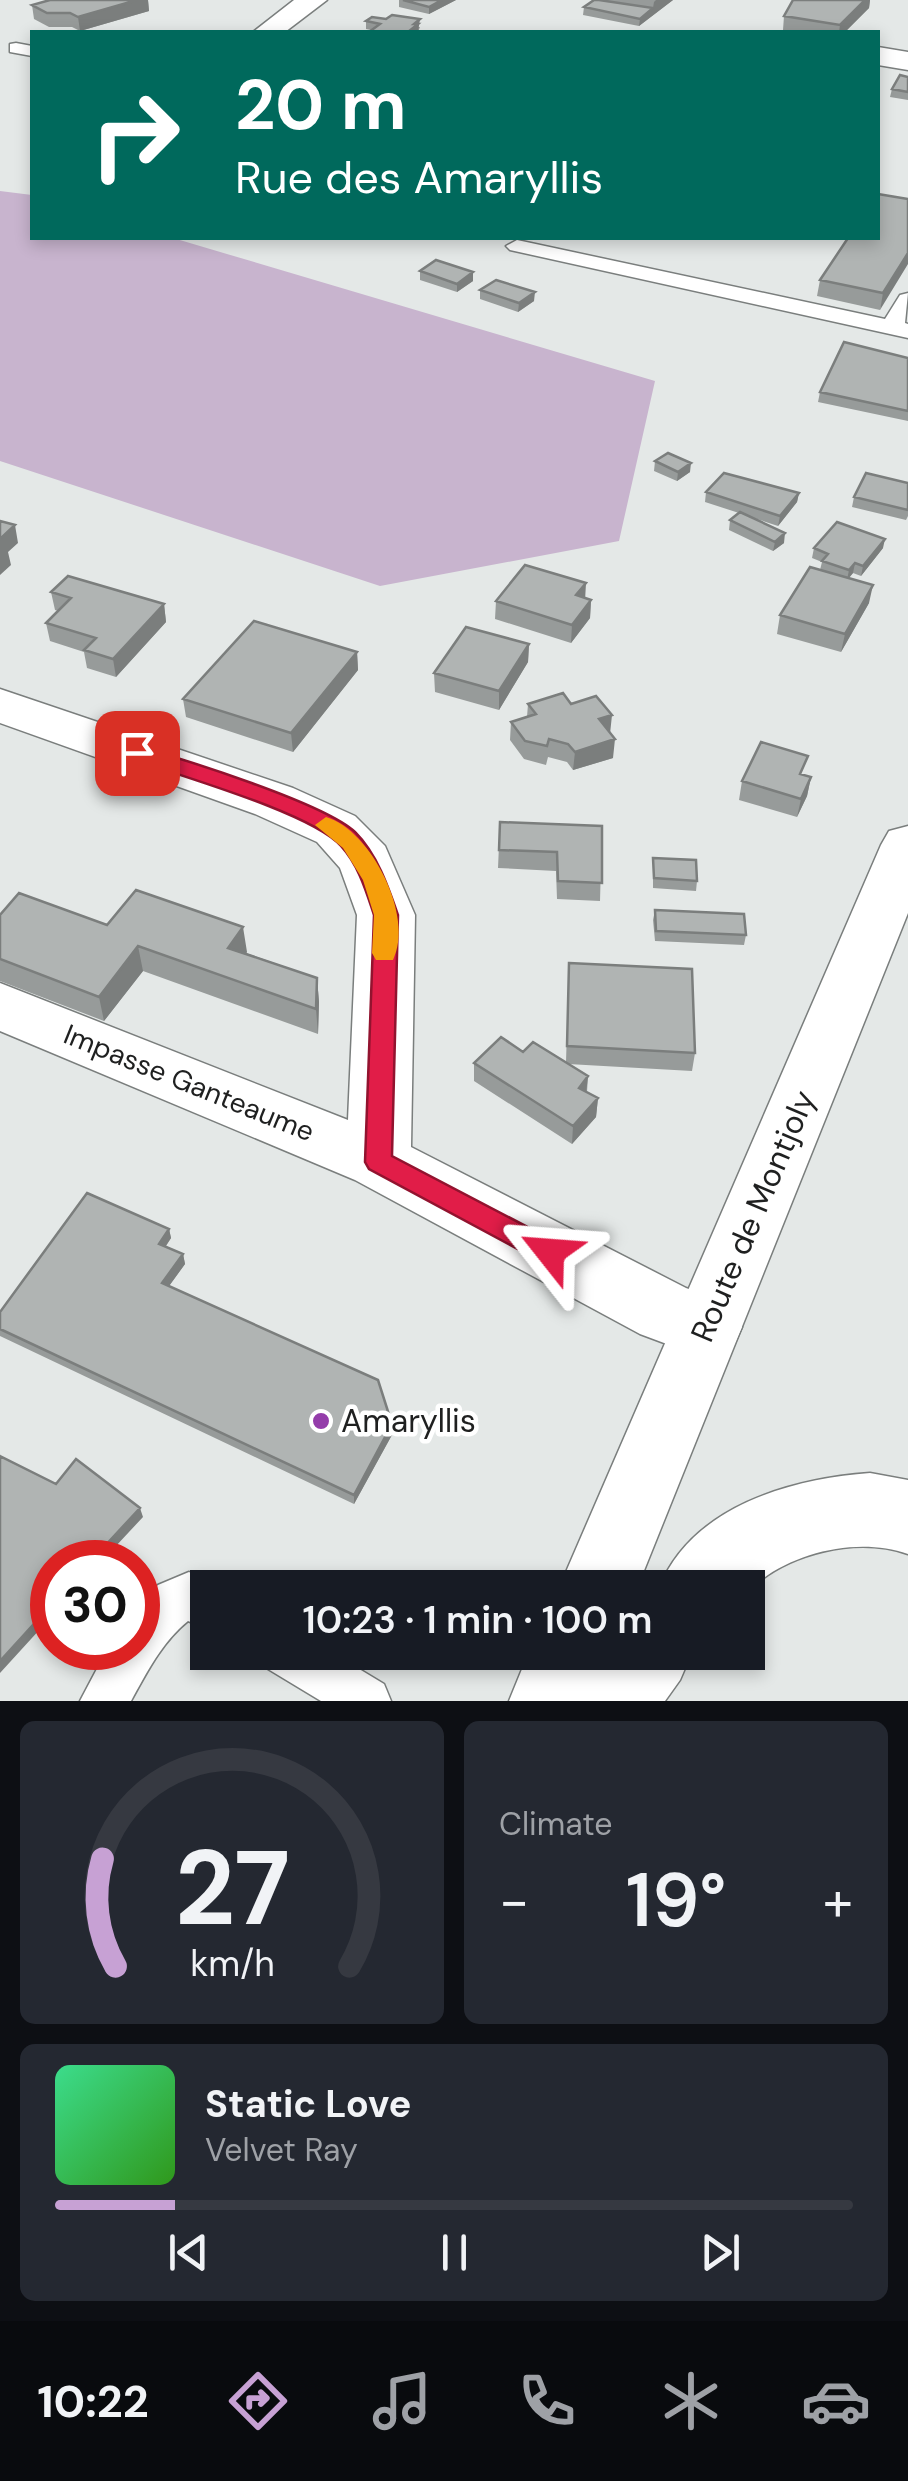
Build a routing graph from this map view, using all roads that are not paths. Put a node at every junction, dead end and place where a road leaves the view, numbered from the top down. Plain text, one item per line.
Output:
1 (314, 0) edge
2 (270, 30) edge
3 (880, 56) edge
4 (908, 61) edge
5 (517, 246) dead end
6 (908, 300) edge
7 (899, 329) edge
8 (0, 705) edge
9 (908, 844) edge
10 (0, 1006) edge
11 (378, 1162) junction
12 (707, 1327) junction
13 (903, 1514) edge
14 (606, 1570) edge
15 (716, 1570) edge
16 (190, 1596) edge
17 (315, 1670) edge
18 (563, 1670) edge
19 (638, 1670) edge
20 (104, 1701) edge
21 (367, 1701) edge
22 (550, 1701) edge
23 (614, 1701) edge

1 - 2 street
3 - 4 street
5 - 7 lane
6 - 7 lane
8 - 11 street
9 - 12 street, Route de Montjoly
10 - 11 street, Impasse Ganteaume
11 - 12 street, Impasse Ganteaume
12 - 14 street, Route de Montjoly
13 - 15 street
16 - 20 lane
17 - 21 lane
18 - 22 street
19 - 23 street

